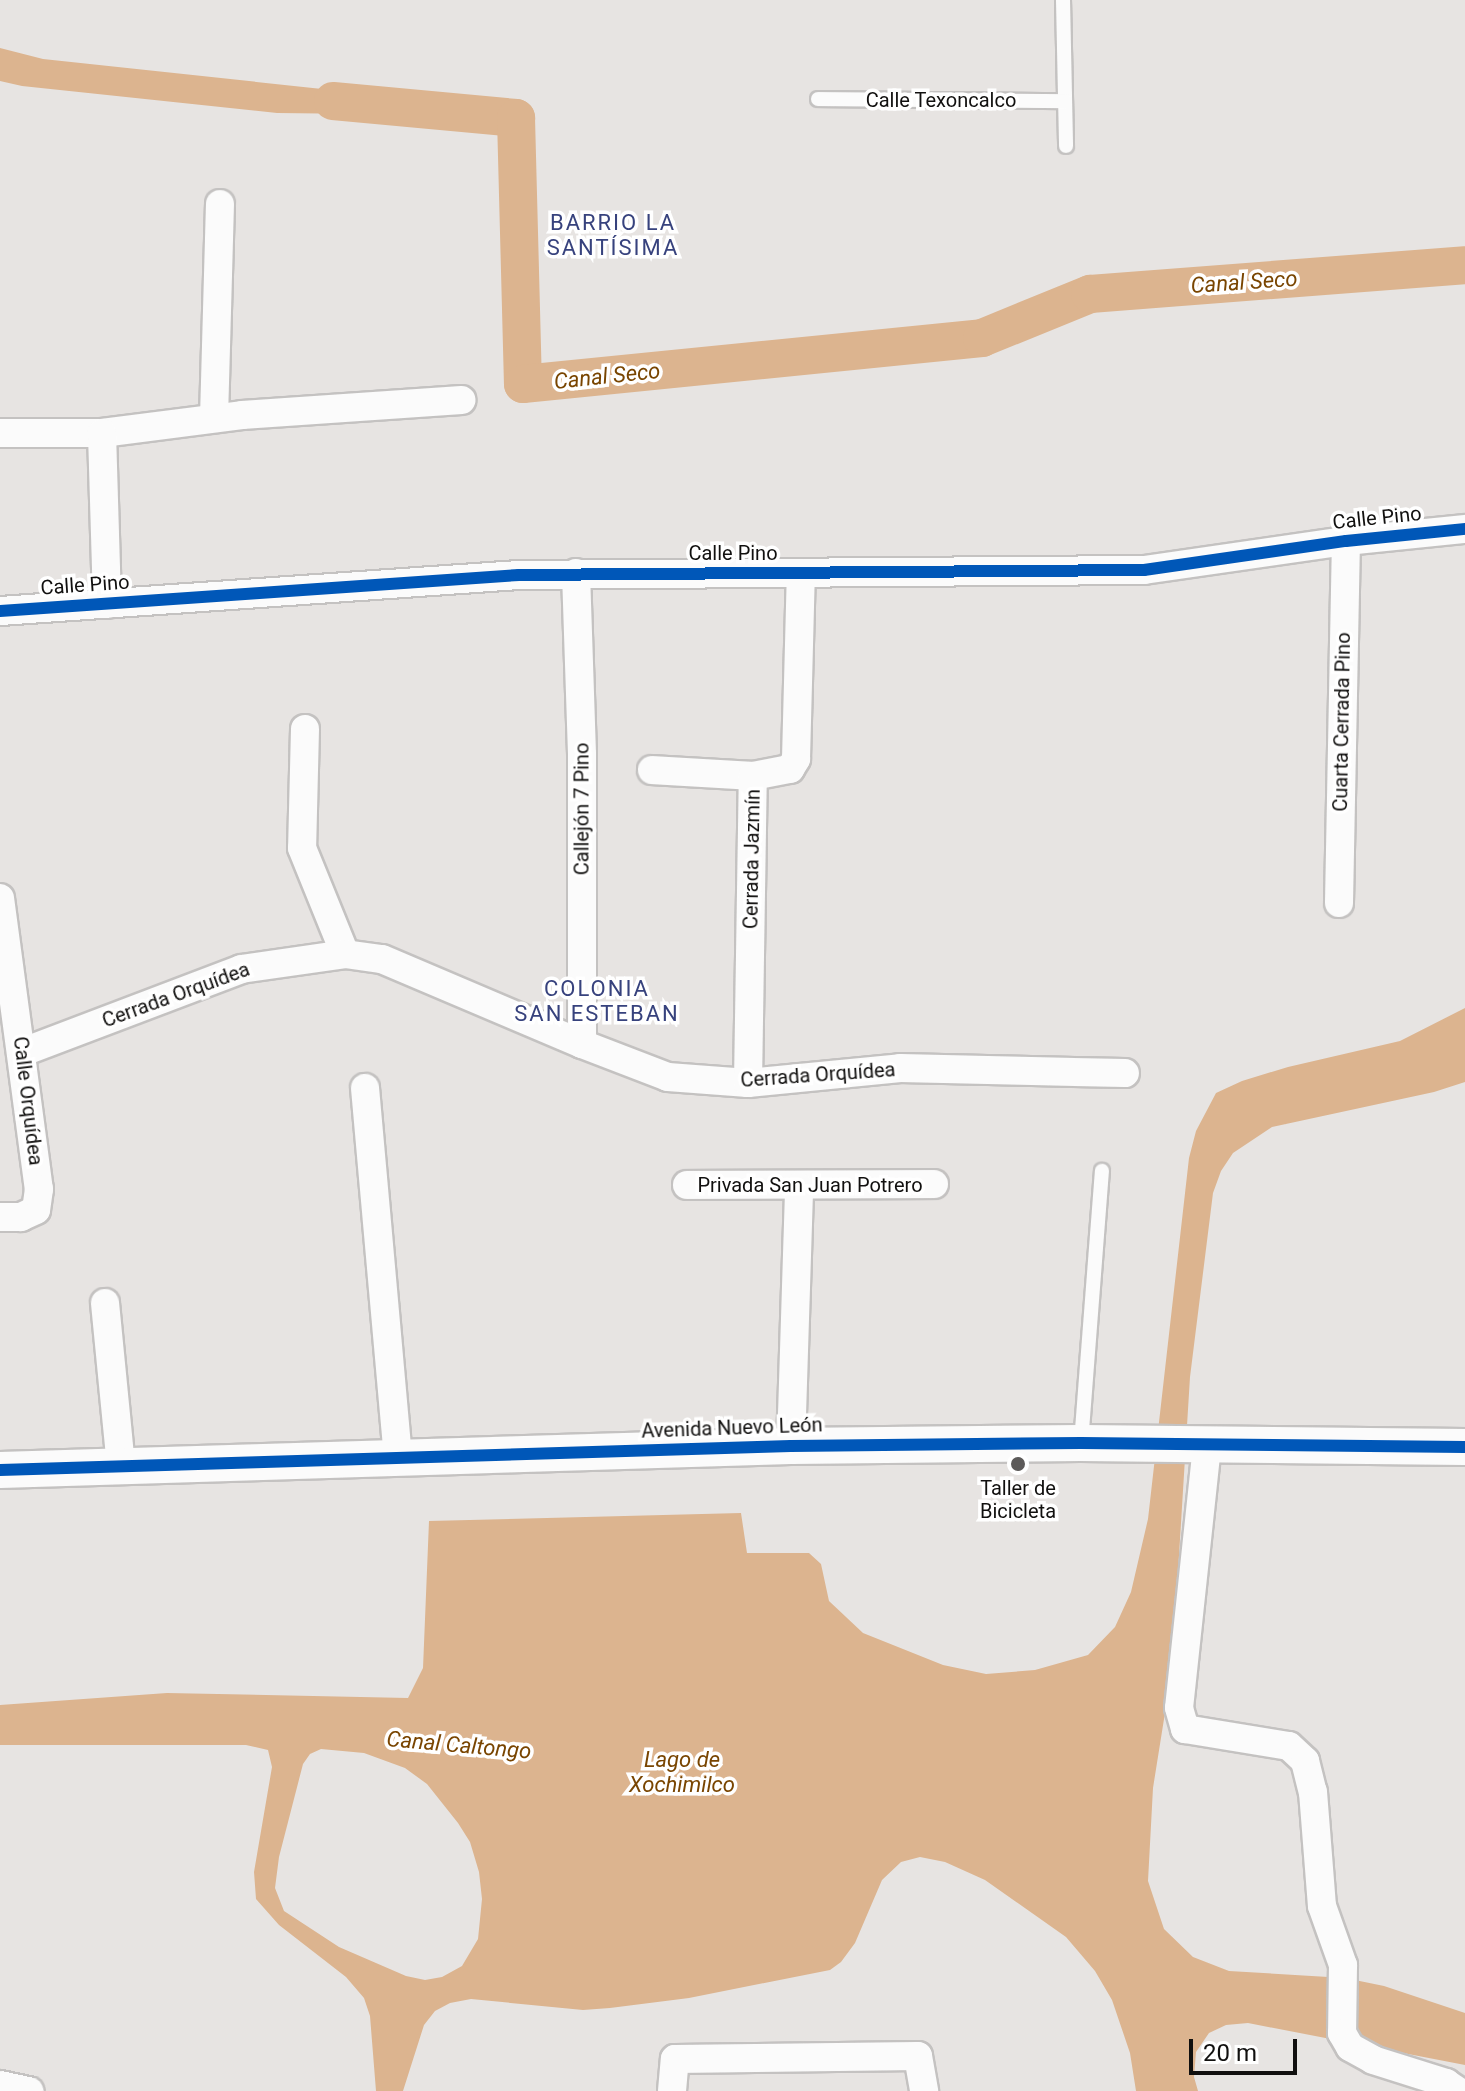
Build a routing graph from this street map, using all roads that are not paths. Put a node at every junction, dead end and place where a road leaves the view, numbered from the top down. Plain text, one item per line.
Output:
1 (1063, 0) edge
2 (818, 99) dead end
3 (1065, 101) junction
4 (1066, 146) dead end
5 (220, 204) dead end
6 (461, 400) dead end
7 (214, 418) junction
8 (0, 433) edge
9 (102, 433) junction
10 (1465, 529) edge
11 (1346, 541) junction
12 (576, 573) junction
13 (801, 573) junction
14 (107, 604) junction
15 (0, 611) edge
16 (305, 729) dead end
17 (652, 770) dead end
18 (753, 776) junction
19 (0, 898) edge
20 (1339, 903) dead end
21 (345, 954) junction
22 (582, 1044) junction
23 (23, 1052) junction
24 (1125, 1073) dead end
25 (748, 1083) junction
26 (365, 1088) dead end
27 (1102, 1171) dead end
28 (934, 1184) dead end
29 (687, 1185) dead end
30 (799, 1187) junction
31 (0, 1217) edge
32 (105, 1303) dead end
33 (1081, 1443) junction
34 (791, 1446) junction
35 (1204, 1446) junction
36 (1465, 1447) edge
37 (398, 1459) junction
38 (121, 1467) junction
39 (0, 1470) edge
40 (0, 2085) edge
41 (29, 2091) edge
42 (672, 2091) edge
43 (924, 2091) edge
44 (1458, 2091) edge

1 - 3 lane
2 - 3 lane, Calle Texoncalco
3 - 4 lane
5 - 7 street
6 - 7 street
7 - 9 street
8 - 9 street
9 - 14 street
10 - 11 street, Calle Pino
11 - 13 street, Calle Pino
11 - 20 street, Cuarta Cerrada Pino
12 - 13 street, Calle Pino
12 - 14 street, Calle Pino
12 - 22 street, Callejón 7 Pino
13 - 18 street, Cerrada Jazmín
14 - 15 street, Calle Pino
16 - 21 street
17 - 18 street
18 - 25 street, Cerrada Jazmín
19 - 23 street, Calle Orquídea
21 - 22 street, Cerrada Orquídea
21 - 23 street, Cerrada Orquídea
22 - 25 street, Cerrada Orquídea
23 - 31 street, Calle Orquídea
24 - 25 street, Cerrada Orquídea
26 - 37 street
27 - 33 lane
28 - 30 street, Privada San Juan Potrero
29 - 30 street, Privada San Juan Potrero
30 - 34 street
32 - 38 street
33 - 34 street, Avenida Nuevo León
33 - 35 street, Avenida Nuevo León
34 - 37 street, Avenida Nuevo León
35 - 36 street, Avenida Nuevo León
35 - 44 street
37 - 38 street, Avenida Nuevo León
38 - 39 street, Avenida Nuevo León
40 - 41 street
42 - 43 street

